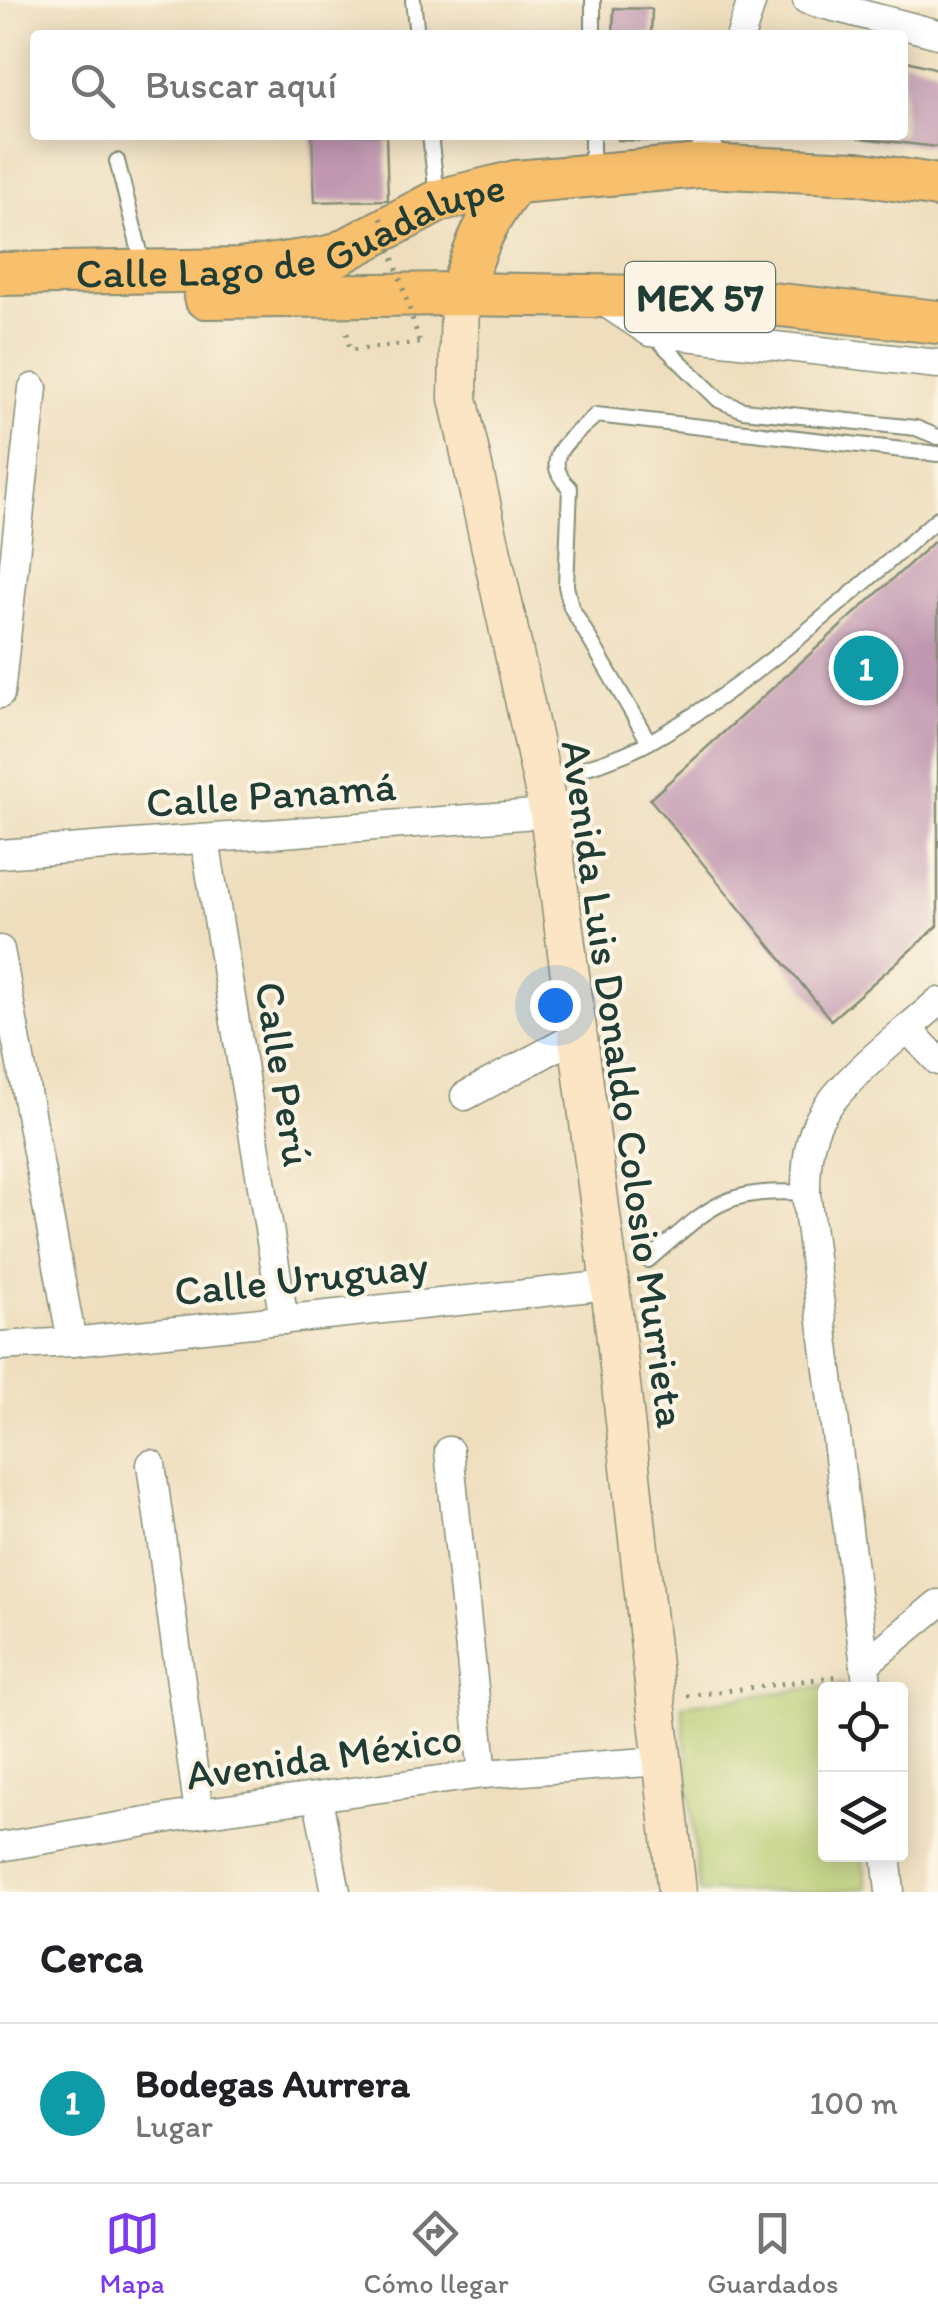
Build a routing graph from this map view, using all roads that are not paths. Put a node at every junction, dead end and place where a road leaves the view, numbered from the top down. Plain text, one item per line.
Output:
1 (413, 0) edge
2 (593, 0) edge
3 (752, 0) edge
4 (806, 0) edge
5 (416, 30) edge
6 (593, 30) edge
7 (743, 30) edge
8 (938, 34) edge
9 (431, 140) edge
10 (705, 150) edge
11 (592, 155) edge
12 (118, 161) dead end
13 (516, 182) junction
14 (938, 186) edge
15 (438, 201) junction
16 (146, 273) junction
17 (0, 274) edge
18 (460, 294) junction
19 (594, 296) junction
20 (0, 300) edge
21 (938, 322) edge
22 (650, 332) junction
23 (938, 364) edge
24 (33, 388) dead end
25 (938, 437) edge
26 (938, 454) edge
27 (938, 518) edge
28 (0, 694) edge
29 (648, 742) junction
30 (545, 796) junction
31 (206, 840) junction
32 (0, 854) edge
33 (0, 950) edge
34 (938, 1002) edge
35 (908, 1029) junction
36 (576, 1036) junction
37 (938, 1062) edge
38 (465, 1096) dead end
39 (806, 1193) junction
40 (648, 1260) dead end
41 (610, 1285) junction
42 (284, 1320) junction
43 (72, 1342) junction
44 (0, 1346) edge
45 (449, 1451) dead end
46 (151, 1464) dead end
47 (938, 1604) edge
48 (866, 1676) edge
49 (661, 1762) junction
50 (483, 1774) junction
51 (318, 1799) junction
52 (199, 1813) junction
53 (0, 1848) edge
54 (887, 1862) edge
55 (336, 1892) edge
56 (677, 1892) edge
57 (890, 1892) edge

1 - 5 lane
2 - 6 lane
3 - 7 street
4 - 8 street
9 - 15 lane
10 - 11 main road, Calle Lago de Guadalupe
10 - 14 main road, Calle Lago de Guadalupe
11 - 13 main road, Calle Lago de Guadalupe
12 - 16 lane
13 - 15 main road, Calle Lago de Guadalupe
13 - 18 main road
15 - 16 main road, Calle Lago de Guadalupe
16 - 17 main road, Calle Lago de Guadalupe
18 - 19 main road, Calle Lago de Guadalupe / MEX 57
18 - 20 main road, Calle Lago de Guadalupe / MEX 57
18 - 30 street, Avenida Luis Donaldo Colosio Murrieta
19 - 21 main road, Calle Lago de Guadalupe / MEX 57
19 - 22 street
22 - 23 street
22 - 25 lane
24 - 28 street
26 - 29 lane
27 - 29 lane
29 - 30 lane
30 - 31 street, Calle Panamá
30 - 36 street, Avenida Luis Donaldo Colosio Murrieta
31 - 32 street, Calle Panamá
31 - 42 street, Calle Perú
33 - 43 street
34 - 35 street
35 - 37 street
35 - 39 street
36 - 38 street
36 - 41 street, Avenida Luis Donaldo Colosio Murrieta
39 - 40 lane
39 - 48 street
41 - 42 street, Calle Uruguay
41 - 49 street, Avenida Luis Donaldo Colosio Murrieta
42 - 43 street, Calle Uruguay
43 - 44 street, Calle Uruguay
45 - 50 street
46 - 52 street
47 - 48 street
49 - 50 street, Avenida México
49 - 56 street, Avenida Luis Donaldo Colosio Murrieta
50 - 51 street, Avenida México
51 - 52 street, Avenida México
51 - 55 street
52 - 53 street, Avenida México
54 - 57 street

